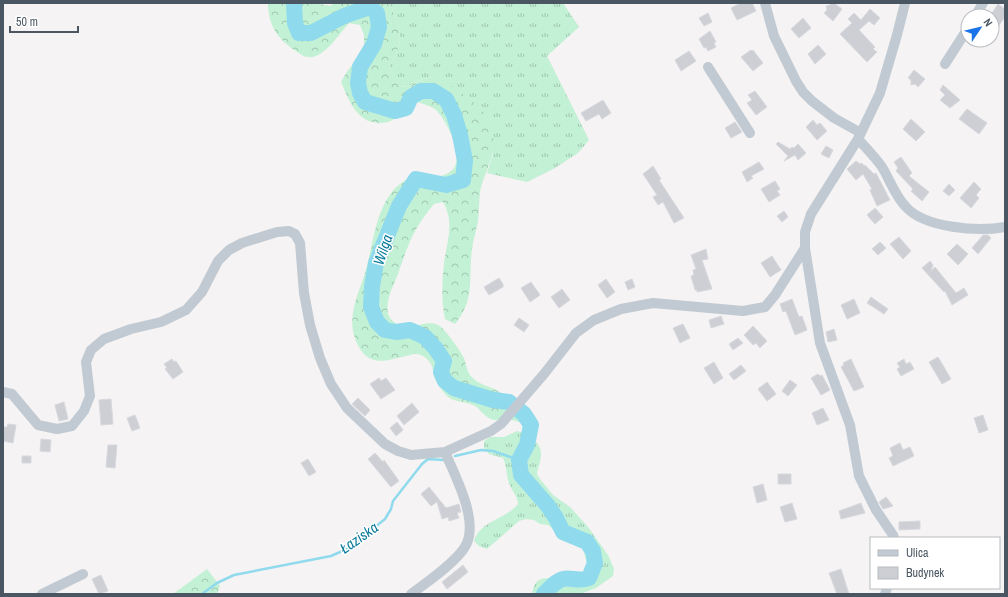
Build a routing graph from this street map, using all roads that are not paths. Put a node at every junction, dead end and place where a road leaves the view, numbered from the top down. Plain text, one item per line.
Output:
1 (765, 3) edge
2 (905, 3) edge
3 (960, 41) edge
4 (945, 64) dead end
5 (708, 67) dead end
6 (750, 133) dead end
7 (860, 136) junction
8 (1005, 227) edge
9 (805, 248) junction
10 (3, 392) edge
11 (445, 452) junction
12 (894, 537) edge
13 (83, 574) dead end
14 (42, 594) edge
15 (411, 594) edge

1 - 7 street
2 - 7 street
3 - 4 street
5 - 6 street
7 - 8 street
7 - 9 street
9 - 11 street
9 - 12 street
10 - 11 street
11 - 15 street
13 - 14 street

